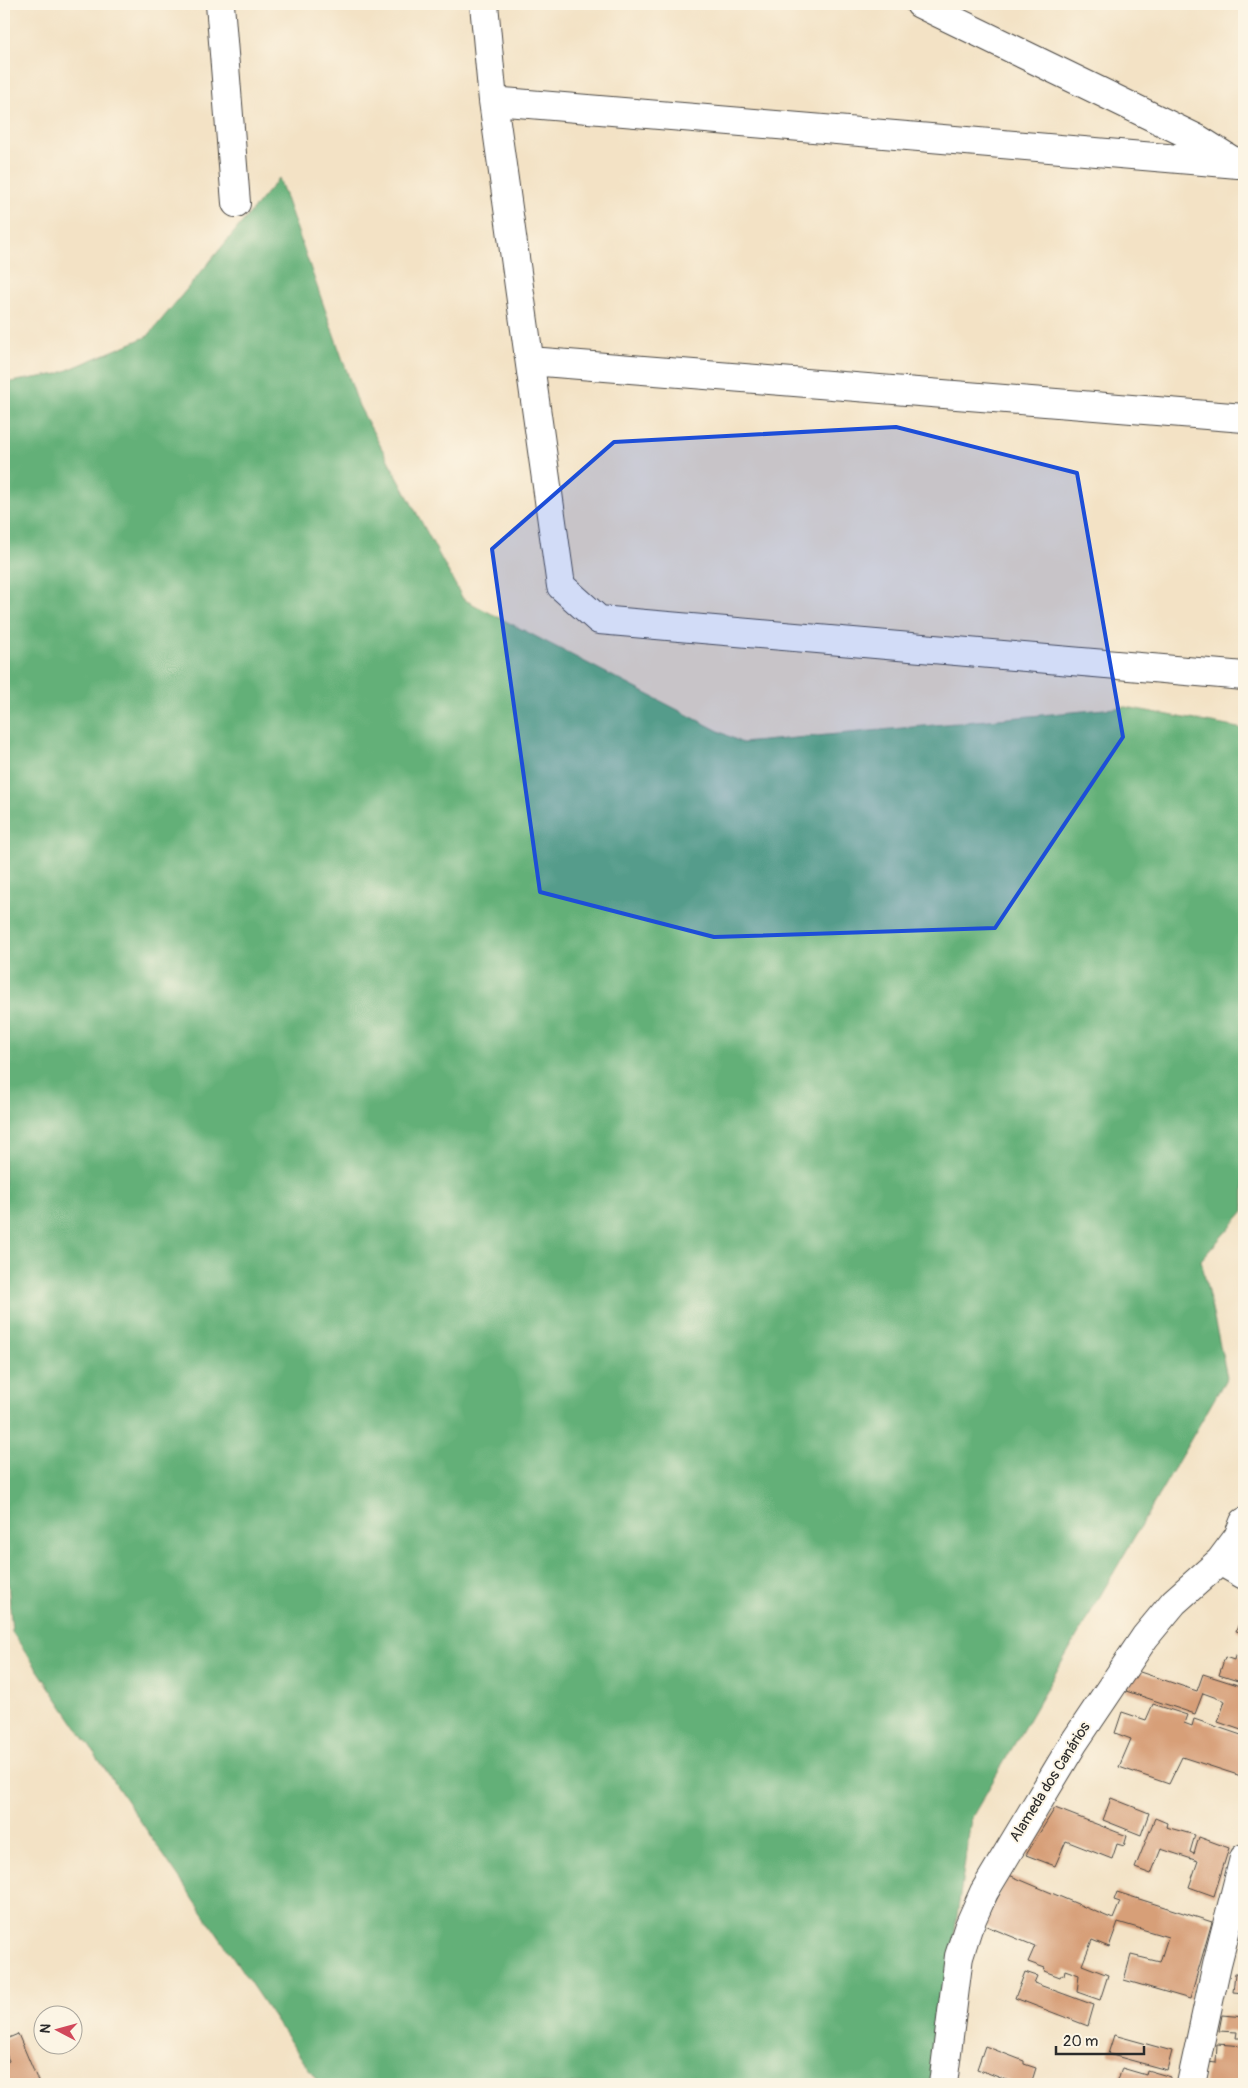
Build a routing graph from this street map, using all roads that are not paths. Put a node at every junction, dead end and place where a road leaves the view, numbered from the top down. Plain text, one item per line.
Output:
1 (220, 4) edge
2 (484, 4) edge
3 (920, 4) edge
4 (494, 101) junction
5 (1242, 166) edge
6 (236, 203) dead end
7 (530, 361) junction
8 (1244, 418) edge
9 (1244, 676) edge
10 (1244, 1522) edge
11 (1220, 1561) junction
12 (1244, 1575) edge
13 (1244, 1858) edge
14 (943, 2084) edge
15 (1192, 2084) edge

1 - 6 street
2 - 4 street
3 - 5 street
4 - 5 street
4 - 7 street
7 - 8 street
7 - 9 street
10 - 11 street, Alameda dos Canários
11 - 12 street
11 - 14 street, Alameda dos Canários
13 - 15 street

